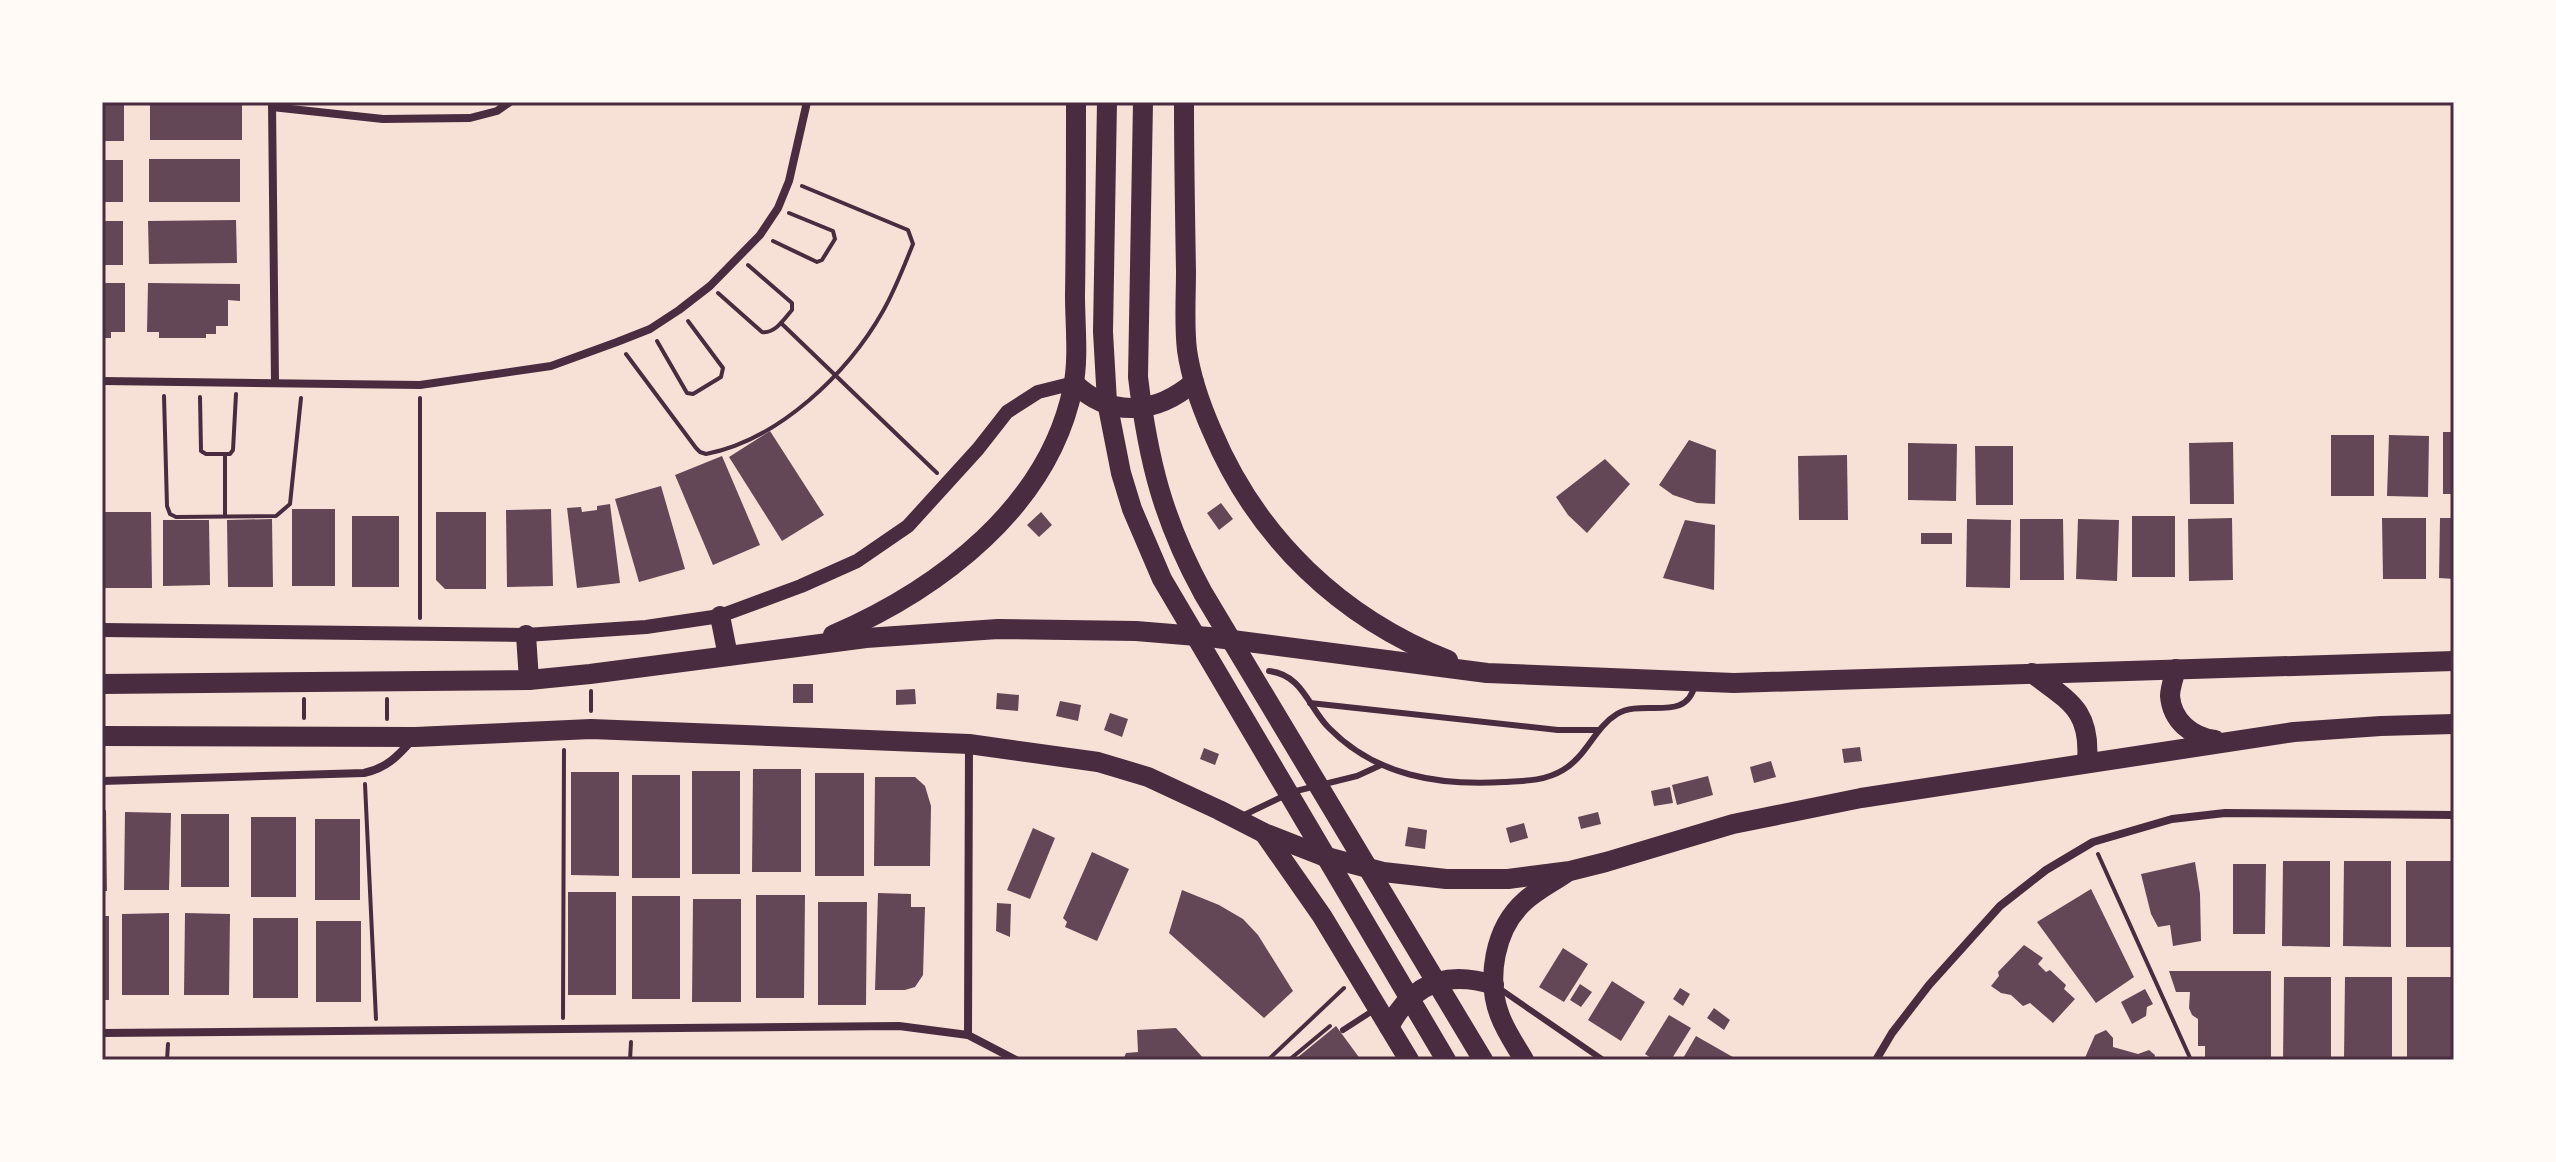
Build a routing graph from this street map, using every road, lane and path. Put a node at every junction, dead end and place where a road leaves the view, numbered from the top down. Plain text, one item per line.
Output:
1 (510, 102) edge
2 (807, 102) edge
3 (1076, 102) edge
4 (1107, 102) edge
5 (1143, 102) edge
6 (1184, 102) edge
7 (272, 104) edge
8 (789, 181) junction
9 (778, 208) junction
10 (760, 235) junction
11 (740, 257) junction
12 (710, 286) junction
13 (679, 310) junction
14 (781, 323) junction
15 (650, 329) junction
16 (617, 342) junction
17 (835, 376) junction
18 (102, 381) edge
19 (163, 382) junction
20 (200, 382) junction
21 (236, 382) junction
22 (1194, 382) junction
23 (275, 383) junction
24 (302, 383) junction
25 (1074, 383) junction
26 (420, 385) junction
27 (225, 454) junction
28 (948, 483) junction
29 (225, 516) junction
30 (720, 616) junction
31 (102, 630) edge
32 (420, 632) junction
33 (526, 635) junction
34 (800, 645) junction
35 (728, 656) junction
36 (2454, 661) edge
37 (2176, 669) junction
38 (1269, 671) dead end
39 (1487, 673) junction
40 (2032, 673) junction
41 (590, 674) junction
42 (529, 680) junction
43 (303, 682) junction
44 (386, 682) junction
45 (1695, 682) junction
46 (102, 684) edge
47 (1310, 703) junction
48 (2454, 724) edge
49 (591, 729) junction
50 (564, 730) junction
51 (1599, 730) junction
52 (102, 736) edge
53 (305, 737) junction
54 (387, 737) junction
55 (415, 737) junction
56 (2226, 741) junction
57 (969, 744) junction
58 (2087, 762) junction
59 (1381, 765) junction
60 (364, 773) junction
61 (102, 781) edge
62 (2454, 815) edge
63 (1237, 819) junction
64 (1264, 833) junction
65 (2093, 842) junction
66 (1570, 871) junction
67 (1357, 975) junction
68 (1494, 985) junction
69 (1377, 1008) junction
70 (1389, 1027) junction
71 (563, 1028) junction
72 (377, 1030) junction
73 (1343, 1030) dead end
74 (102, 1033) edge
75 (968, 1035) junction
76 (1270, 1059) edge
77 (1016, 1060) edge
78 (1409, 1060) edge
79 (1446, 1060) edge
80 (1483, 1060) edge
81 (1524, 1060) edge
82 (1603, 1060) edge
83 (1876, 1060) edge
84 (2191, 1060) edge

1 - 7 street
2 - 8 street
3 - 25 main road
4 - 79 main road
5 - 80 main road
6 - 22 main road
7 - 23 street
8 - 9 street
8 - 17 path
9 - 10 street
9 - 10 path
10 - 11 street
11 - 12 street
11 - 14 path
12 - 13 street
12 - 14 path
13 - 15 street
13 - 15 path
14 - 17 path
15 - 16 street
16 - 17 path
16 - 26 street
17 - 28 path
18 - 19 street
19 - 20 street
19 - 29 path
20 - 21 street
20 - 27 path
21 - 23 street
21 - 27 path
22 - 25 main road
22 - 39 main road
23 - 24 street
24 - 26 street
24 - 29 path
25 - 28 street
25 - 34 main road
26 - 32 path
27 - 29 path
28 - 30 street
30 - 33 street
30 - 35 main road
31 - 32 street
32 - 33 street
33 - 42 main road
34 - 35 main road
34 - 39 main road
35 - 41 main road
36 - 37 main road
37 - 40 main road
37 - 56 main road
38 - 47 lane
39 - 45 main road
40 - 45 main road
40 - 58 main road
41 - 42 main road
41 - 49 path
42 - 44 main road
43 - 44 main road
43 - 46 main road
43 - 53 path
44 - 54 path
45 - 51 lane
47 - 51 lane
47 - 59 lane
48 - 56 main road
49 - 50 main road
49 - 57 main road
50 - 55 main road
50 - 71 path
51 - 59 lane
52 - 53 main road
53 - 54 main road
54 - 55 main road
55 - 60 street
56 - 58 main road
57 - 63 main road
57 - 75 street
58 - 66 main road
59 - 63 lane
60 - 61 street
60 - 72 path
62 - 65 street
63 - 64 main road
64 - 66 main road
64 - 67 main road
65 - 83 street
65 - 84 path
66 - 68 main road
67 - 69 main road
67 - 76 path
68 - 70 main road
68 - 81 main road
68 - 82 lane
69 - 70 main road
69 - 73 lane
70 - 78 main road
71 - 72 street
71 - 75 street
72 - 74 street
75 - 77 street

